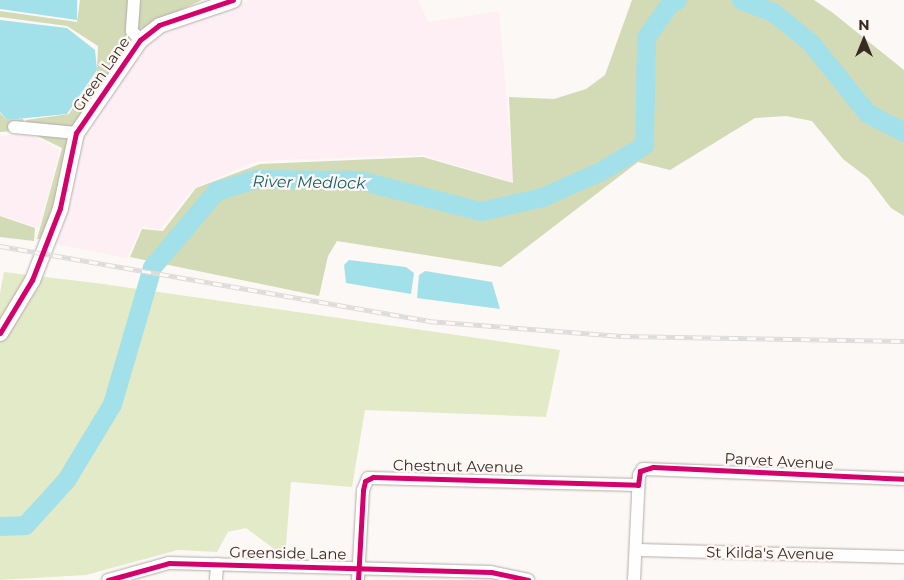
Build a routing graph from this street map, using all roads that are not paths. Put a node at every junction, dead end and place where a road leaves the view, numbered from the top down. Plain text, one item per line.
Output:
1 (134, 0) edge
2 (233, 0) edge
3 (140, 40) junction
4 (14, 127) dead end
5 (76, 133) junction
6 (0, 333) edge
7 (904, 479) edge
8 (638, 485) junction
9 (636, 550) junction
10 (904, 557) edge
11 (216, 564) junction
12 (358, 574) edge
13 (108, 580) edge
14 (216, 580) edge
15 (528, 580) edge
16 (634, 580) edge

1 - 3 street
2 - 3 street, Green Lane
3 - 5 street, Green Lane
4 - 5 street
5 - 6 street
7 - 8 street, Parvet Avenue
8 - 9 street
8 - 12 street, Chestnut Avenue
9 - 10 street, St Kilda's Avenue
9 - 16 street
11 - 12 street, Greenside Lane
11 - 13 street, Greenside Lane
11 - 14 street
12 - 15 street, Greenside Lane

